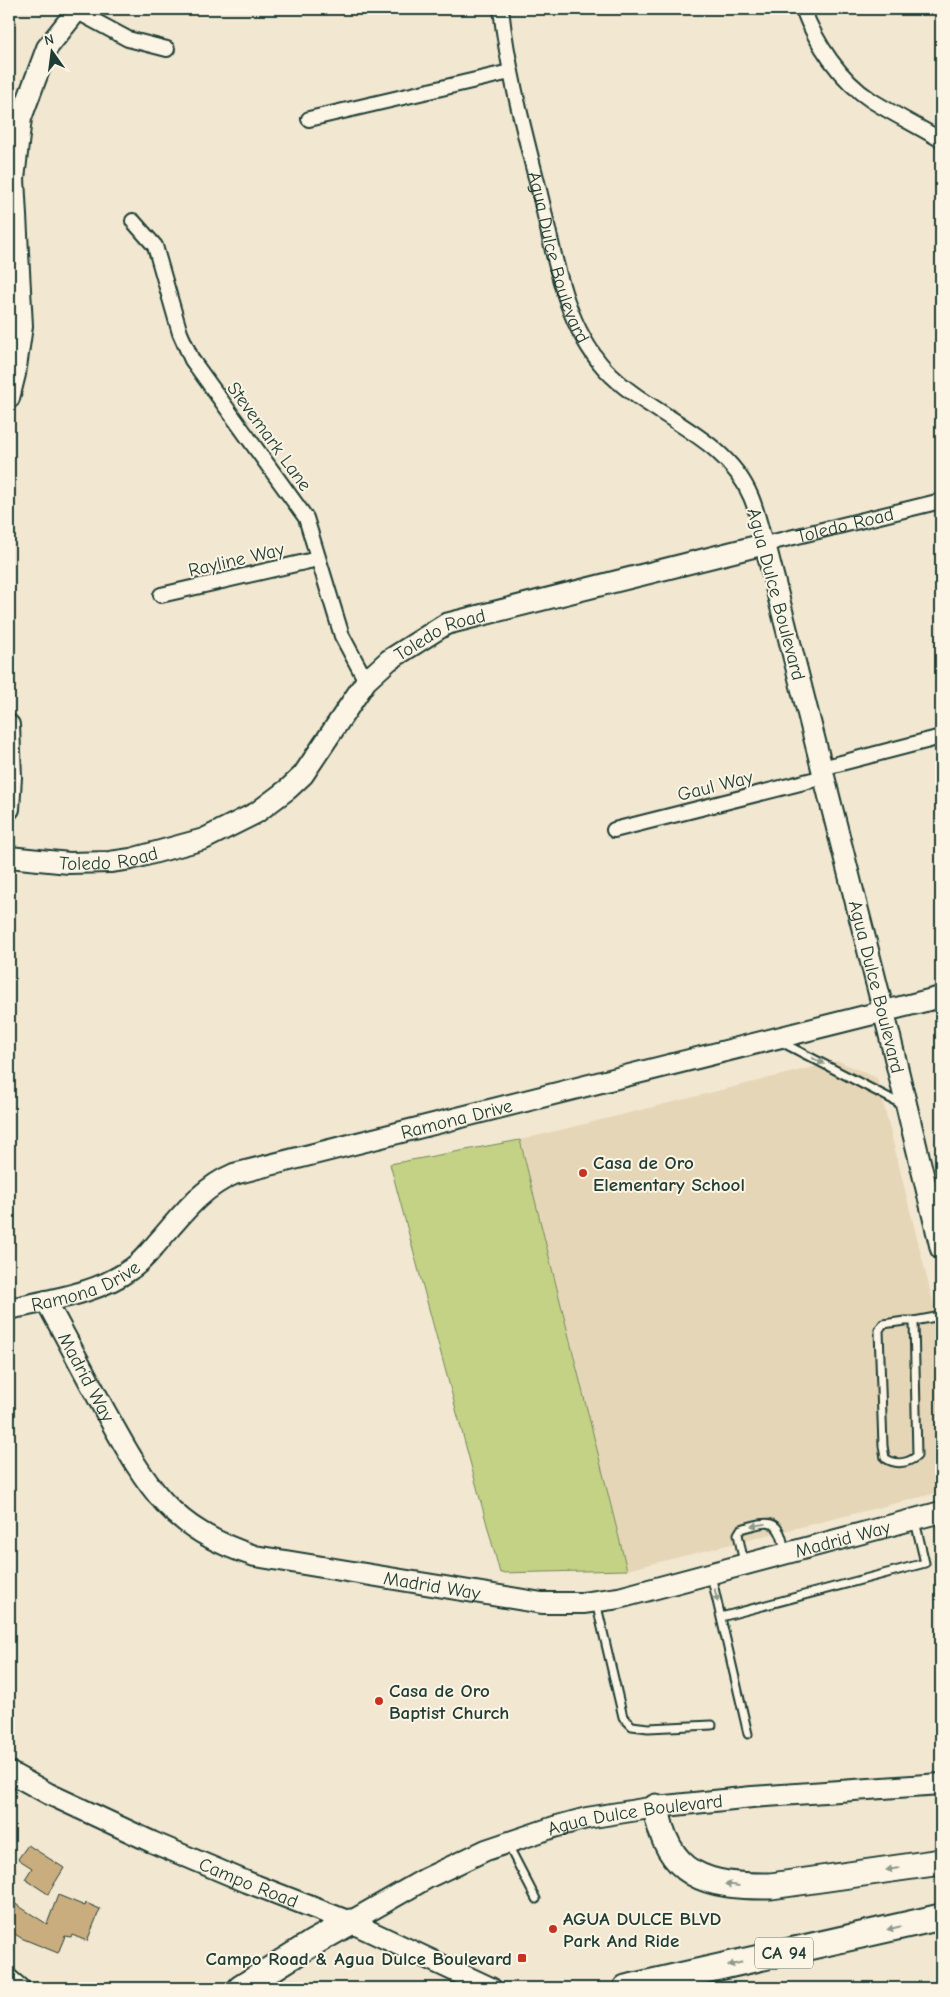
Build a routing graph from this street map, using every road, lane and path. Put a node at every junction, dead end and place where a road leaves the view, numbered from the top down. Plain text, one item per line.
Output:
1 (501, 9) edge
2 (803, 9) edge
3 (77, 10) edge
4 (167, 49) dead end
5 (510, 72) junction
6 (308, 119) dead end
7 (941, 140) edge
8 (11, 180) edge
9 (133, 221) dead end
10 (9, 398) edge
11 (941, 500) edge
12 (765, 544) junction
13 (318, 559) junction
14 (161, 595) dead end
15 (366, 681) junction
16 (9, 725) edge
17 (941, 737) edge
18 (823, 772) junction
19 (9, 809) edge
20 (614, 830) dead end
21 (9, 857) edge
22 (941, 997) edge
23 (884, 1012) junction
24 (774, 1038) junction
25 (906, 1107) junction
26 (941, 1249) edge
27 (46, 1300) junction
28 (9, 1309) edge
29 (941, 1316) edge
30 (914, 1320) junction
31 (941, 1512) edge
32 (914, 1519) junction
33 (786, 1554) junction
34 (744, 1564) junction
35 (711, 1572) junction
36 (596, 1601) junction
37 (721, 1617) junction
38 (712, 1725) dead end
39 (748, 1734) dead end
40 (9, 1772) edge
41 (941, 1784) edge
42 (656, 1807) junction
43 (507, 1842) junction
44 (941, 1862) edge
45 (536, 1899) dead end
46 (941, 1917) edge
47 (350, 1922) junction
48 (9, 1976) edge
49 (23, 1988) edge
50 (241, 1988) edge
51 (491, 1988) edge
52 (626, 1988) edge

1 - 5 street, Agua Dulce Boulevard
2 - 7 street
3 - 4 street
3 - 8 street
5 - 6 street
5 - 12 street, Agua Dulce Boulevard
8 - 10 street
9 - 13 street, Stevemark Lane
11 - 12 street, Toledo Road
12 - 15 street, Toledo Road
12 - 18 street, Agua Dulce Boulevard
13 - 14 street, Rayline Way
13 - 15 street, Stevemark Lane
15 - 21 street, Toledo Road
16 - 19 street
17 - 18 street, Gaul Way
18 - 20 street, Gaul Way
18 - 23 street, Agua Dulce Boulevard
22 - 23 street, Ramona Drive
23 - 24 street, Ramona Drive
23 - 25 street, Agua Dulce Boulevard
24 -> 25 lane
24 - 27 street, Ramona Drive
25 - 26 street, Agua Dulce Boulevard
27 - 28 street, Ramona Drive
27 - 36 street, Madrid Way
29 - 30 lane
30 - 30 lane
31 - 32 street, Madrid Way
32 - 33 street, Madrid Way
32 - 37 lane
33 - 34 street, Madrid Way
33 -> 34 lane
34 - 35 street, Madrid Way
35 - 36 street, Madrid Way
35 -> 37 lane
36 - 38 lane
37 - 39 lane
40 - 47 street, Campo Road
41 - 42 street, Agua Dulce Boulevard
42 - 43 street, Agua Dulce Boulevard
44 -> 42 highway
43 - 45 lane
43 - 47 street, Agua Dulce Boulevard
46 -> 52 highway, CA 94
47 - 50 highway
47 - 51 street, Campo Road
48 - 49 street

